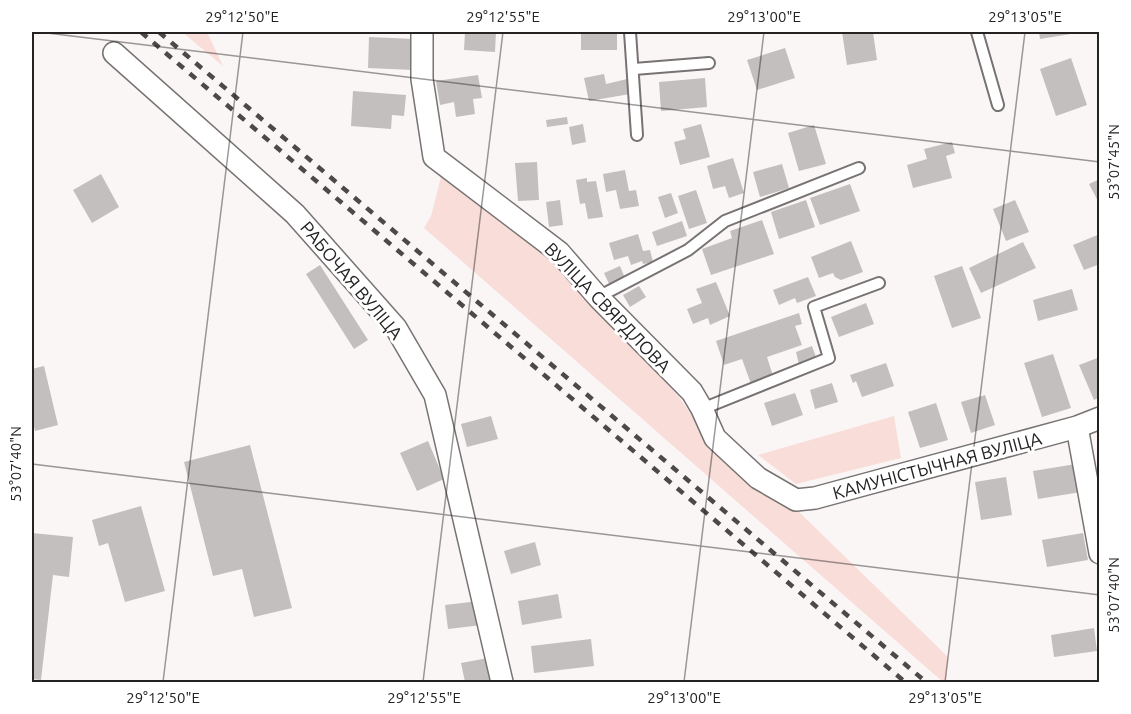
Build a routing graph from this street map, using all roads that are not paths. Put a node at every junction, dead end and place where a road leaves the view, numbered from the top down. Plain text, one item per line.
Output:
1 (422, 32) edge
2 (630, 32) edge
3 (977, 32) edge
4 (114, 53) dead end
5 (709, 63) dead end
6 (634, 69) junction
7 (998, 105) dead end
8 (637, 135) dead end
9 (859, 168) dead end
10 (879, 283) dead end
11 (598, 297) junction
12 (702, 409) junction
13 (1100, 418) edge
14 (1077, 427) junction
15 (796, 500) joint
16 (1100, 553) edge
17 (502, 682) edge

1 - 11 street, ВУЛІЦА СВЯРДЛОВА
2 - 6 lane
3 - 7 lane
4 - 17 street, РАБОЧАЯ ВУЛІЦА
5 - 6 lane
6 - 8 lane
9 - 11 lane
10 - 12 lane
11 - 12 street, ВУЛІЦА СВЯРДЛОВА
12 - 15 street, ВУЛІЦА СВЯРДЛОВА
13 - 14 street, КАМУНІСТЫЧНАЯ ВУЛІЦА
14 - 15 street, КАМУНІСТЫЧНАЯ ВУЛІЦА
14 - 16 street

